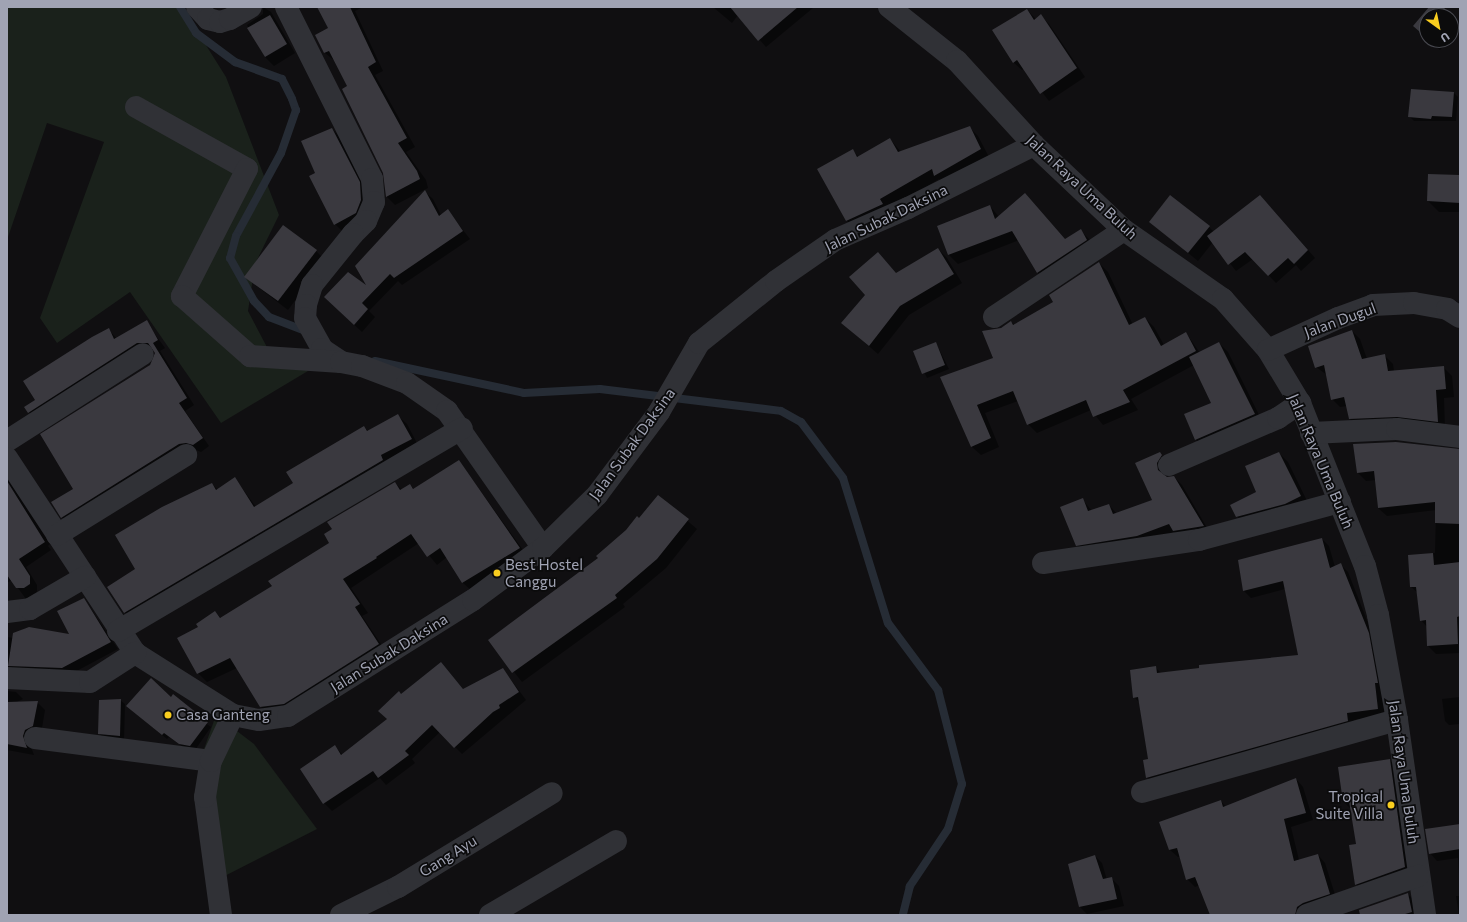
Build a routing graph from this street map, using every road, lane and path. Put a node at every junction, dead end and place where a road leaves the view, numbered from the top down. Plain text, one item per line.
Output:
1 (197, 7) edge
2 (251, 7) edge
3 (286, 7) edge
4 (889, 7) edge
5 (136, 107) dead end
6 (1034, 145) junction
7 (1124, 230) junction
8 (994, 317) dead end
9 (1460, 317) edge
10 (1268, 350) junction
11 (142, 354) dead end
12 (341, 362) junction
13 (1300, 403) junction
14 (462, 428) junction
15 (1311, 433) junction
16 (1460, 437) edge
17 (7, 441) edge
18 (186, 455) dead end
19 (7, 458) edge
20 (1169, 465) dead end
21 (1340, 502) junction
22 (57, 536) junction
23 (543, 548) junction
24 (1042, 562) dead end
25 (85, 577) junction
26 (7, 612) edge
27 (118, 631) junction
28 (135, 653) junction
29 (7, 678) edge
30 (233, 715) junction
31 (1397, 720) junction
32 (35, 738) dead end
33 (211, 761) junction
34 (1142, 792) dead end
35 (552, 793) dead end
36 (616, 841) dead end
37 (1418, 876) junction
38 (221, 915) edge
39 (341, 915) edge
40 (490, 915) edge
41 (1307, 915) edge
42 (1425, 915) edge

1 - 2 street
3 - 12 street
4 - 6 street, Jalan Raya Uma Buluh
5 - 12 street
6 - 7 street, Jalan Raya Uma Buluh
6 - 23 street, Jalan Subak Daksina
7 - 8 street
7 - 10 street, Jalan Raya Uma Buluh
9 - 10 street, Jalan Dugul
10 - 13 street, Jalan Raya Uma Buluh
11 - 17 street
12 - 14 street
13 - 15 street, Jalan Raya Uma Buluh
13 - 20 street
14 - 23 street
14 - 27 street
15 - 16 street
15 - 21 street, Jalan Raya Uma Buluh
18 - 22 street
19 - 22 street
21 - 24 street
21 - 31 street, Jalan Raya Uma Buluh
22 - 25 street
23 - 30 street, Jalan Subak Daksina
25 - 26 street
25 - 27 street
27 - 28 street
28 - 29 street
28 - 30 street
30 - 33 street
31 - 34 street
31 - 37 street, Jalan Raya Uma Buluh
32 - 33 street
33 - 38 street
35 - 39 street, Gang Ayu
36 - 40 street
37 - 41 street
37 - 42 street, Jalan Raya Uma Buluh

